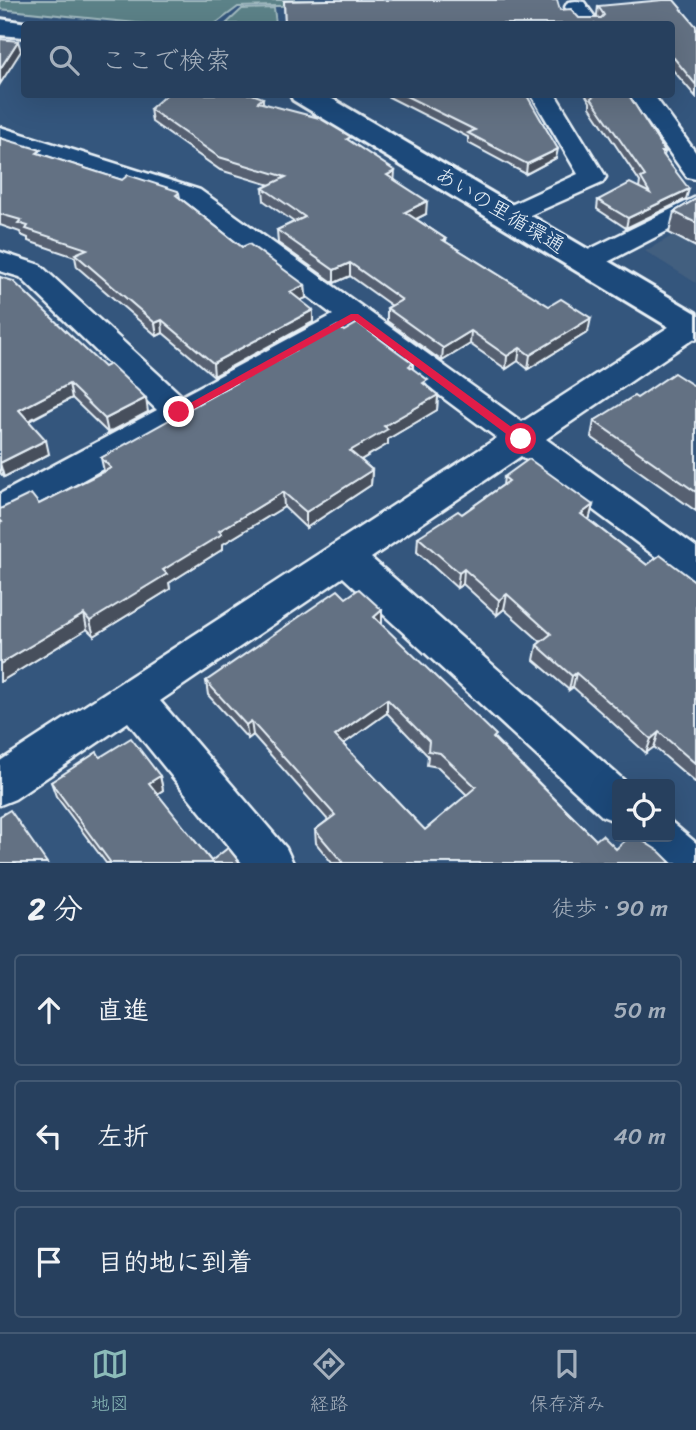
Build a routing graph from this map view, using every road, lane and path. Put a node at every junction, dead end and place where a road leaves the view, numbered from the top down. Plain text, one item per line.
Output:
1 (0, 27) edge
2 (21, 29) edge
3 (310, 98) edge
4 (545, 98) edge
5 (643, 98) edge
6 (0, 134) edge
7 (696, 172) edge
8 (696, 205) edge
9 (510, 216) junction
10 (0, 261) edge
11 (586, 262) junction
12 (354, 316) junction
13 (694, 327) edge
14 (179, 412) junction
15 (521, 439) junction
16 (0, 510) edge
17 (345, 556) junction
18 (696, 567) edge
19 (132, 697) junction
20 (0, 785) edge
21 (612, 797) edge
22 (662, 842) edge
23 (270, 863) edge
24 (685, 863) edge

1 - 2 street
3 - 9 street, あいの里循環通
4 - 9 street
5 - 7 street
6 - 12 street
8 - 11 street
9 - 11 street, あいの里循環通
10 - 14 street
11 - 13 street, あいの里循環通
12 - 14 street
12 - 15 street
13 - 15 street
14 - 16 street
15 - 17 street
15 - 18 street
17 - 19 street
17 - 21 street
19 - 20 street
19 - 23 street
22 - 24 street

